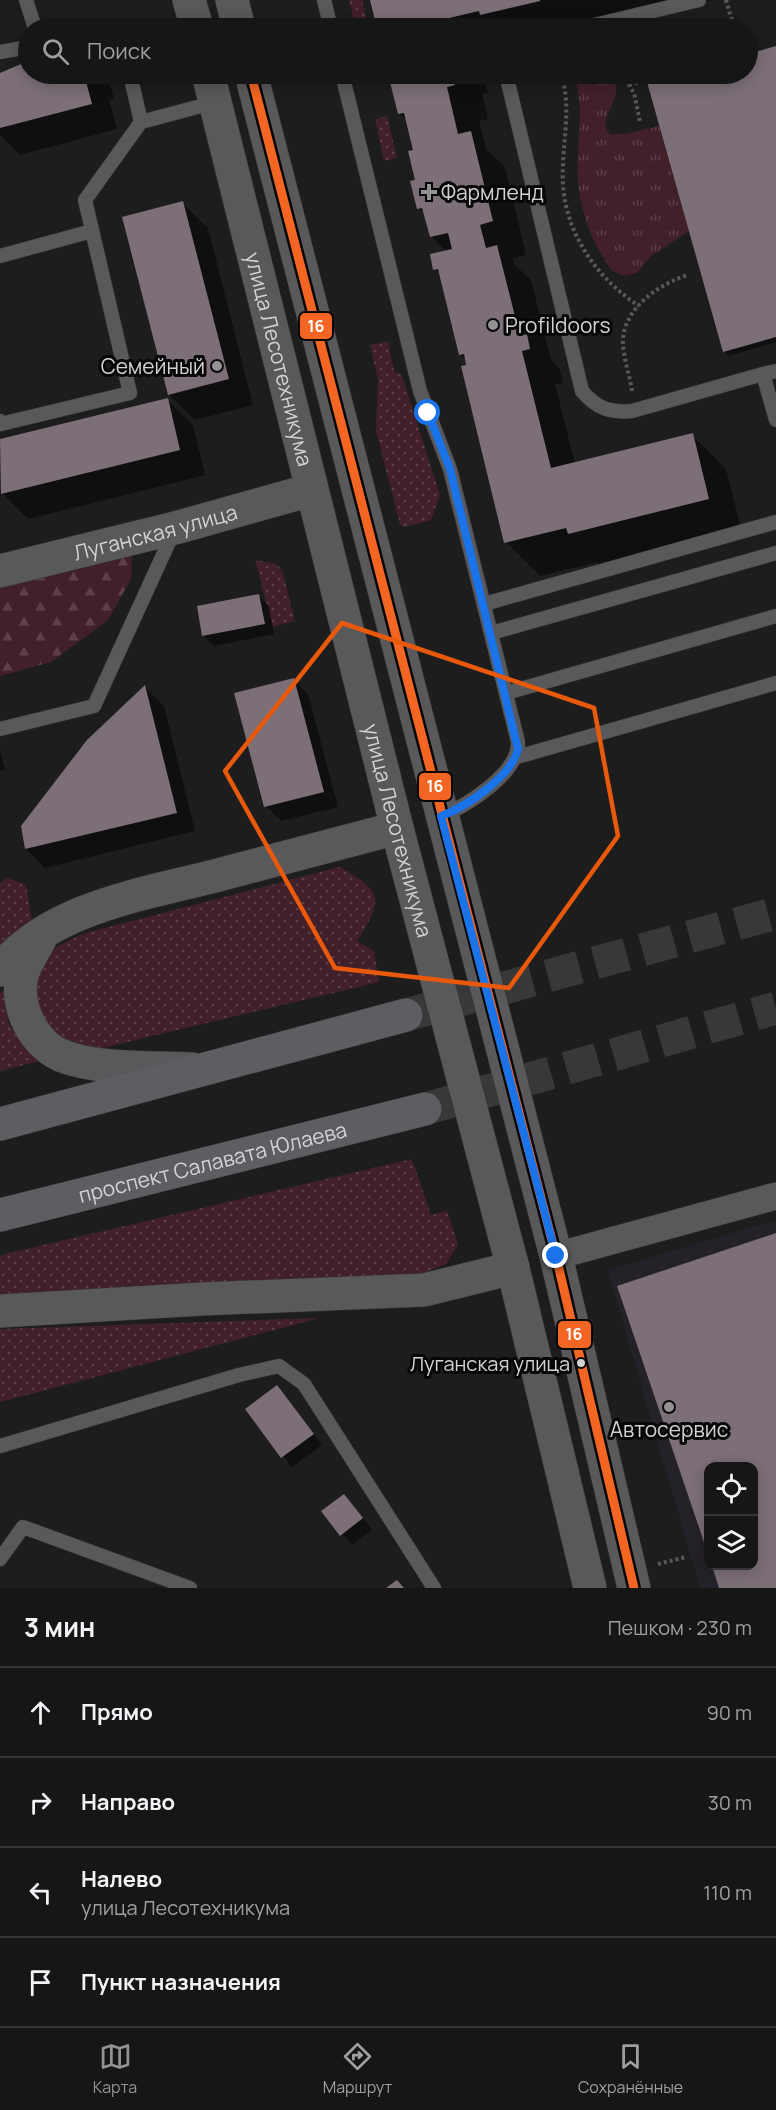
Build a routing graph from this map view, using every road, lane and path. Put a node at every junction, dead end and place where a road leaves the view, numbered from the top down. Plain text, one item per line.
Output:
1 (27, 0) edge
2 (189, 0) edge
3 (232, 0) edge
4 (324, 0) edge
5 (699, 0) edge
6 (726, 0) edge
7 (32, 18) edge
8 (194, 18) edge
9 (236, 18) edge
10 (328, 18) edge
11 (624, 18) edge
12 (731, 18) edge
13 (18, 49) edge
14 (0, 52) edge
15 (132, 84) edge
16 (254, 84) edge
17 (344, 84) edge
18 (508, 84) edge
19 (563, 84) edge
20 (633, 84) edge
21 (629, 85) joint
22 (212, 88) edge
23 (141, 122) junction
24 (640, 122) dead end
25 (92, 231) junction
26 (0, 256) edge
27 (688, 275) dead end
28 (639, 306) junction
29 (770, 372) edge
30 (636, 410) junction
31 (776, 420) edge
32 (0, 421) edge
33 (311, 490) junction
34 (776, 522) edge
35 (175, 528) junction
36 (776, 553) edge
37 (0, 571) edge
38 (484, 604) junction
39 (776, 616) edge
40 (491, 633) junction
41 (776, 684) edge
42 (506, 693) junction
43 (0, 729) edge
44 (517, 757) junction
45 (441, 816) junction
46 (397, 828) junction
47 (43, 932) junction
48 (0, 970) edge
49 (406, 1015) tunnel mouth
50 (201, 1069) junction
51 (425, 1109) tunnel mouth
52 (0, 1124) edge
53 (776, 1196) edge
54 (0, 1215) edge
55 (556, 1256) junction
56 (513, 1268) junction
57 (0, 1311) edge
58 (0, 1446) edge
59 (0, 1558) edge
60 (190, 1588) edge
61 (434, 1588) edge
62 (590, 1588) edge
63 (634, 1588) edge

1 - 7 lane
2 - 8 main road
3 - 9 main road
4 - 10 lane
5 - 11 lane
6 - 12 path
13 - 14 lane
15 - 23 lane
16 - 45 main road, улица Лесотехникума
17 - 38 lane
18 - 30 lane
19 - 28 path
20 - 21 path
21 - 24 path
22 - 23 lane
22 - 33 main road, улица Лесотехникума
23 - 25 lane
25 - 26 lane
25 - 32 lane
27 - 28 path
28 - 30 path
29 - 30 lane
29 - 31 lane
33 - 35 main road, Луганская улица
33 - 46 main road, улица Лесотехникума
34 - 38 lane
35 - 37 main road, Луганская улица
35 - 43 lane
36 - 40 lane
38 - 40 lane
39 - 42 lane
40 - 42 lane
41 - 44 lane
42 - 44 lane
44 - 45 lane
45 - 55 main road, улица Лесотехникума
46 - 47 main road
46 - 56 main road, улица Лесотехникума
47 - 48 main road
47 - 50 main road
49 - 50 main road
50 - 52 main road
51 - 54 main road, проспект Салавата Юлаева
53 - 55 street
55 - 63 main road, улица Лесотехникума
56 - 57 main road
56 - 62 main road, улица Лесотехникума
58 - 61 lane
59 - 60 lane

